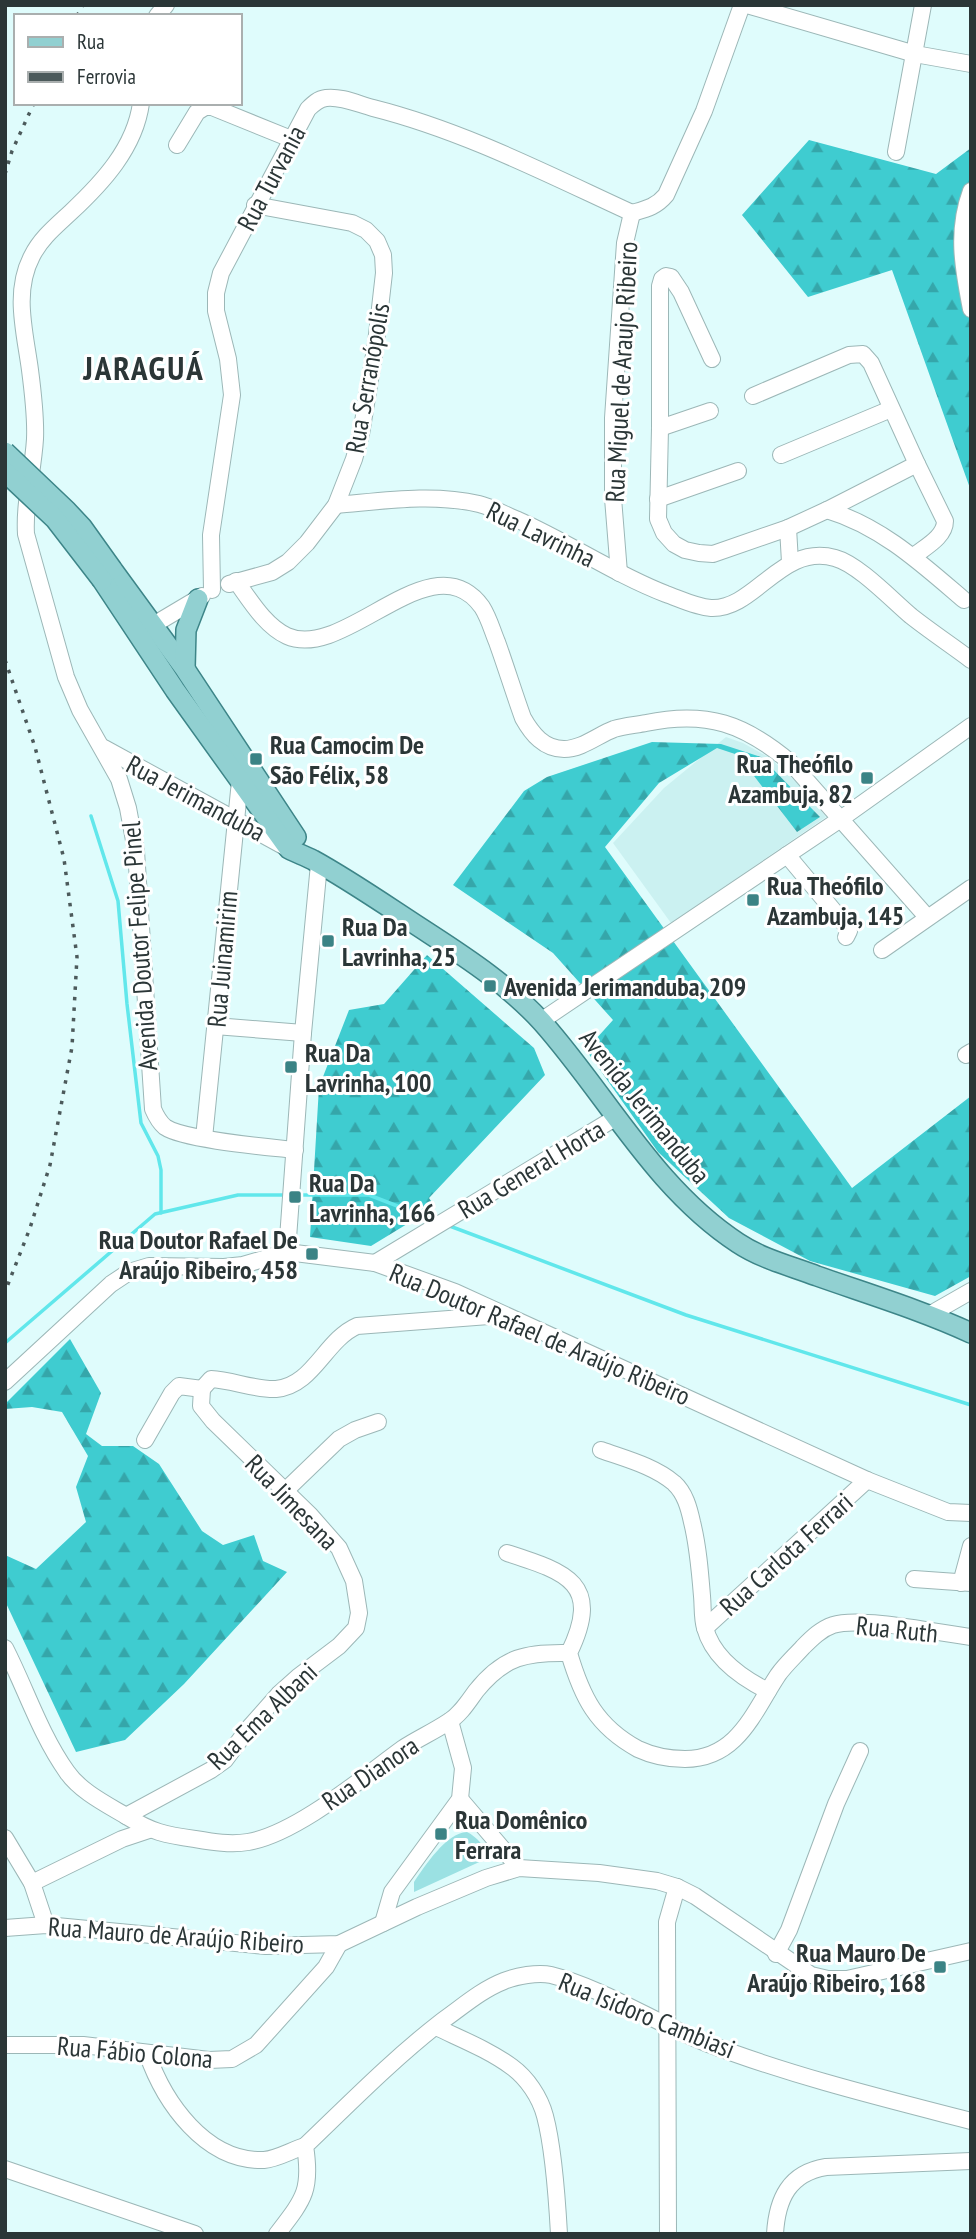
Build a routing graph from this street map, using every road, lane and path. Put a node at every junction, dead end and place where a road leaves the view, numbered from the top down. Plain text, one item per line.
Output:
1 (744, 5) edge
2 (923, 5) edge
3 (915, 54) junction
4 (971, 64) edge
5 (141, 105) edge
6 (291, 139) junction
7 (177, 145) dead end
8 (897, 152) dead end
9 (971, 191) edge
10 (255, 205) junction
11 (632, 213) junction
12 (971, 309) edge
13 (712, 359) dead end
14 (753, 396) dead end
15 (891, 409) junction
16 (710, 411) dead end
17 (660, 428) junction
18 (5, 452) edge
19 (781, 455) dead end
20 (917, 464) junction
21 (738, 471) dead end
22 (5, 472) edge
23 (658, 499) junction
24 (336, 505) junction
25 (827, 510) junction
26 (788, 528) junction
27 (914, 556) junction
28 (790, 562) junction
29 (620, 573) junction
30 (107, 575) junction
31 (236, 581) junction
32 (205, 595) junction
33 (964, 600) dead end
34 (155, 624) junction
35 (971, 660) edge
36 (186, 669) junction
37 (971, 726) edge
38 (103, 748) junction
39 (240, 781) junction
40 (842, 818) junction
41 (235, 820) junction
42 (289, 849) junction
43 (787, 855) junction
44 (315, 861) junction
45 (971, 888) edge
46 (928, 917) junction
47 (846, 937) dead end
48 (881, 950) dead end
49 (541, 1021) junction
50 (215, 1026) junction
51 (303, 1033) junction
52 (615, 1118) junction
53 (204, 1138) junction
54 (295, 1150) junction
55 (287, 1252) junction
56 (375, 1263) junction
57 (971, 1291) edge
58 (505, 1314) junction
59 (929, 1315) junction
60 (971, 1333) edge
61 (5, 1382) edge
62 (202, 1389) junction
63 (378, 1422) dead end
64 (145, 1440) dead end
65 (601, 1450) dead end
66 (867, 1480) junction
67 (285, 1491) junction
68 (971, 1513) edge
69 (971, 1546) edge
70 (507, 1553) dead end
71 (914, 1578) dead end
72 (966, 1583) edge
73 (356, 1628) joint
74 (705, 1628) junction
75 (971, 1637) edge
76 (5, 1648) edge
77 (569, 1653) junction
78 (768, 1691) junction
79 (450, 1721) junction
80 (860, 1751) dead end
81 (460, 1799) junction
82 (127, 1816) junction
83 (149, 1830) junction
84 (5, 1838) edge
85 (519, 1868) junction
86 (32, 1883) junction
87 (677, 1887) junction
88 (383, 1923) junction
89 (46, 1924) junction
90 (5, 1928) edge
91 (339, 1944) junction
92 (971, 1951) edge
93 (776, 1954) junction
94 (436, 2026) junction
95 (668, 2026) junction
96 (5, 2045) edge
97 (146, 2053) junction
98 (971, 2121) edge
99 (305, 2146) junction
100 (971, 2161) edge
101 (5, 2169) edge
102 (195, 2234) edge
103 (277, 2234) edge
104 (559, 2234) edge
105 (668, 2234) edge
106 (775, 2234) edge

1 - 3 street
1 - 11 street
2 - 3 street
3 - 4 street
3 - 8 street
5 - 38 street, Avenida Doutor Felipe Pinel
6 - 7 street
6 - 10 street, Rua Turvania
6 - 11 street, Rua Turvania
9 - 12 street
10 - 24 street, Rua Serranópolis
10 - 32 street, Rua Turvania
11 - 29 street, Rua Miguel de Araujo Ribeiro
13 - 17 street
14 - 15 street
15 - 19 street
15 - 20 street
16 - 17 street
17 - 23 street
18 - 30 main road, bridge
20 - 25 street
20 - 27 street
21 - 23 street
22 - 30 main road, bridge
23 - 26 street
24 - 29 street, Rua Lavrinha
24 - 31 street, Rua Serranópolis
25 - 26 street
25 - 27 street
26 - 28 street
27 - 33 street
28 - 29 street, Rua Lavrinha
28 - 35 street
30 - 34 main road
30 - 39 main road
31 - 32 street, Rua Serranópolis
31 - 40 street
32 - 34 street, Rua Serranópolis
32 - 36 main road
34 - 36 main road
36 - 44 main road
37 - 40 street
38 - 41 street, Rua Jerimanduba
38 - 53 street, Avenida Doutor Felipe Pinel
39 - 41 street, Rua Juinamirim
39 - 42 main road
40 - 43 street
40 - 46 street
41 - 42 street, Rua Jerimanduba
41 - 50 street, Rua Juinamirim
42 - 44 main road
43 - 47 street
43 - 49 street
44 - 49 main road, Avenida Jerimanduba
44 - 51 street
45 - 46 street
46 - 48 street
49 - 52 main road, Avenida Jerimanduba
50 - 51 street
50 - 53 street, Rua Juinamirim
51 - 54 street
52 - 56 street, Rua General Horta
52 - 59 main road, Avenida Jerimanduba
53 - 54 street, Avenida Doutor Felipe Pinel
54 - 55 street
55 - 56 street, Rua Doutor Rafael de Araújo Ribeiro
55 - 61 street, Rua Doutor Rafael de Araújo Ribeiro
56 - 58 street, Rua Doutor Rafael de Araújo Ribeiro
57 - 59 street
58 - 62 street
58 - 66 street, Rua Doutor Rafael de Araújo Ribeiro
59 - 60 main road, Avenida Jerimanduba
62 - 64 street
62 - 67 street, Rua Jimesana
63 - 67 street
65 - 74 street
66 - 68 street, Rua Doutor Rafael de Araújo Ribeiro
66 - 74 street, Rua Carlota Ferrari
67 - 73 street, Rua Jimesana
69 - 72 street
70 - 77 street
71 - 72 street, Rua Ruth
73 - 82 street, Rua Ema Albani
74 - 78 street
75 - 78 street, Rua Ruth
76 - 82 street
77 - 78 street, Rua Ruth
77 - 79 street, Rua Dianora
79 - 81 street
79 - 83 street, Rua Dianora
80 - 93 street
81 - 85 street
81 - 88 street
82 - 83 street
83 - 86 street
84 - 86 street
85 - 87 street, Rua Mauro de Araújo Ribeiro
85 - 88 street, Rua Mauro de Araújo Ribeiro
86 - 89 street
87 - 93 street, Rua Mauro de Araújo Ribeiro
87 - 95 street
88 - 91 street, Rua Mauro de Araújo Ribeiro
89 - 90 street, Rua Mauro de Araújo Ribeiro
89 - 91 street, Rua Mauro de Araújo Ribeiro
91 - 97 street, Rua Fábio Colona
92 - 93 street, Rua Mauro de Araújo Ribeiro
94 - 95 street, Rua Isidoro Cambiasi
94 - 99 street, Rua Isidoro Cambiasi
94 - 104 street
95 - 98 street, Rua Isidoro Cambiasi
95 - 105 street
96 - 97 street, Rua Fábio Colona
97 - 99 street
99 - 103 street
100 - 106 street
101 - 102 street

